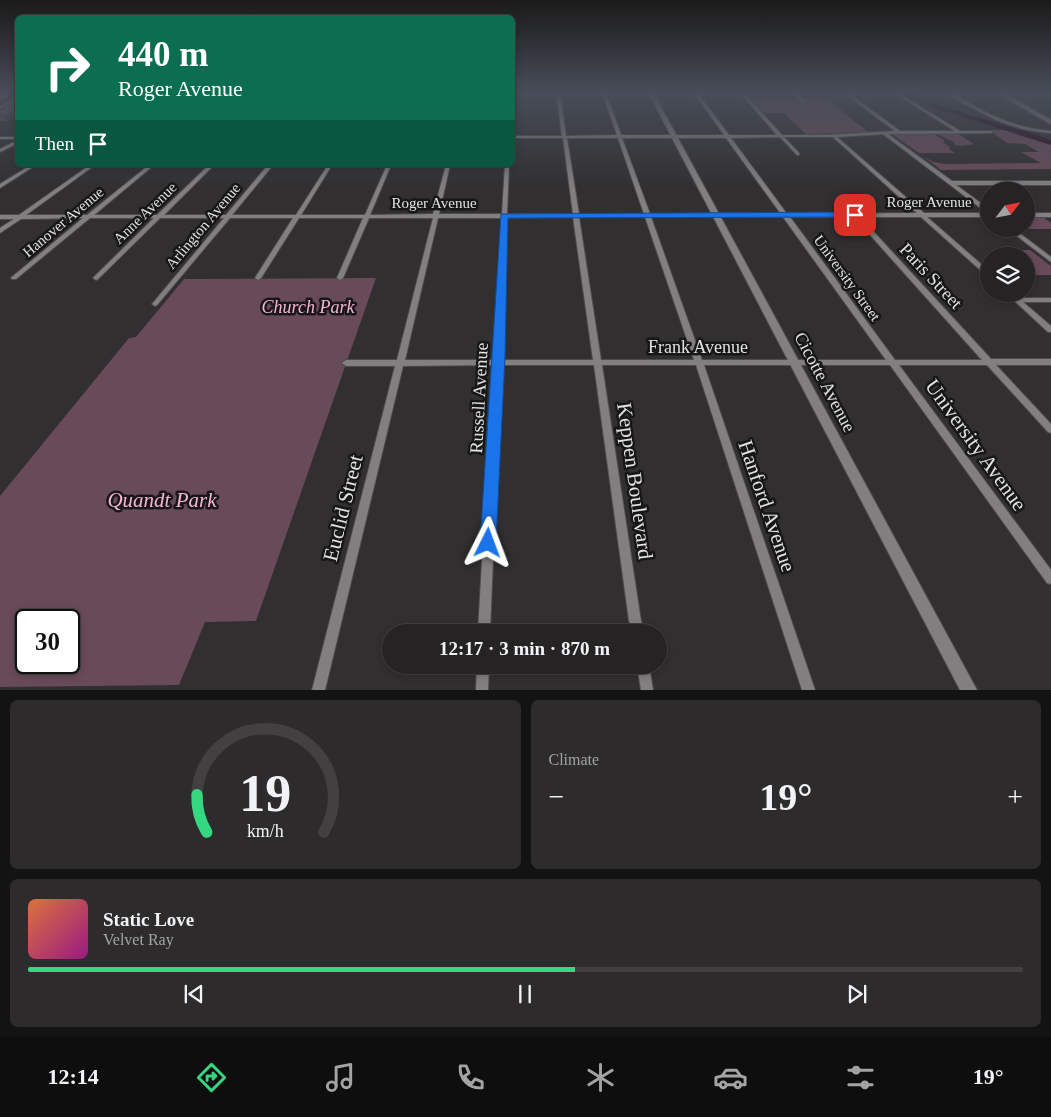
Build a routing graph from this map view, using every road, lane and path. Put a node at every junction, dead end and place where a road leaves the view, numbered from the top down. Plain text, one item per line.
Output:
1 (562, 124) edge
2 (615, 124) edge
3 (666, 124) edge
4 (719, 124) edge
5 (770, 124) edge
6 (888, 124) edge
7 (947, 124) edge
8 (1007, 124) edge
9 (884, 132) junction
10 (899, 132) junction
11 (960, 132) junction
12 (991, 132) dead end
13 (1051, 132) edge
14 (728, 136) junction
15 (780, 136) junction
16 (834, 136) junction
17 (515, 137) edge
18 (564, 137) junction
19 (619, 137) junction
20 (673, 137) junction
21 (0, 138) edge
22 (15, 140) edge
23 (15, 142) edge
24 (0, 151) edge
25 (797, 154) dead end
26 (31, 167) edge
27 (89, 167) edge
28 (150, 167) edge
29 (210, 167) edge
30 (269, 167) edge
31 (329, 167) edge
32 (388, 167) edge
33 (448, 167) edge
34 (507, 167) edge
35 (951, 183) junction
36 (1051, 183) edge
37 (0, 186) edge
38 (980, 206) edge
39 (980, 213) edge
40 (648, 215) junction
41 (786, 215) junction
42 (855, 215) junction
43 (921, 215) junction
44 (1035, 215) edge
45 (1051, 215) edge
46 (228, 216) junction
47 (297, 216) junction
48 (366, 216) junction
49 (436, 216) junction
50 (504, 216) junction
51 (576, 216) junction
52 (715, 216) junction
53 (0, 217) edge
54 (19, 217) junction
55 (89, 217) junction
56 (158, 217) junction
57 (0, 231) edge
58 (1022, 238) edge
59 (1042, 253) junction
60 (1051, 253) edge
61 (1051, 260) edge
62 (980, 267) edge
63 (14, 278) dead end
64 (96, 278) dead end
65 (258, 278) dead end
66 (340, 278) dead end
67 (1035, 300) edge
68 (1051, 300) edge
69 (1019, 302) edge
70 (156, 304) dead end
71 (1051, 330) edge
72 (871, 334) joint
73 (499, 362) junction
74 (598, 362) junction
75 (698, 362) junction
76 (892, 362) junction
77 (988, 362) junction
78 (1051, 362) edge
79 (346, 363) dead end
80 (399, 363) junction
81 (795, 363) junction
82 (1051, 430) edge
83 (1051, 579) edge
84 (484, 624) edge
85 (636, 624) edge
86 (483, 674) edge
87 (644, 674) edge
88 (318, 690) edge
89 (482, 690) edge
90 (647, 690) edge
91 (809, 690) edge
92 (969, 690) edge

1 - 18 street, Keppen Boulevard
2 - 19 street, Hanford Avenue
3 - 20 street, Cicotte Avenue
4 - 14 street, University Street
5 - 15 street
6 - 10 street
7 - 11 street
8 - 13 street
9 - 10 street
9 - 16 street
9 - 35 street
10 - 11 street
11 - 12 street
14 - 15 street
14 - 20 street
14 - 41 street, University Street
15 - 16 street
15 - 25 street
16 - 43 street
17 - 18 street
18 - 19 street
18 - 51 street, Keppen Boulevard
19 - 20 street
19 - 40 street, Hanford Avenue
20 - 52 street, Cicotte Avenue
21 - 22 street
23 - 24 street
26 - 37 street
27 - 54 street
28 - 55 street, Hanover Avenue
29 - 56 street, Anne Avenue
30 - 46 street, Arlington Avenue
31 - 47 street
32 - 48 street
33 - 49 street, Euclid Street
34 - 50 street, Russell Avenue
35 - 36 street
35 - 38 street
39 - 43 street, Roger Avenue
40 - 51 street, Roger Avenue
40 - 52 street, Roger Avenue
40 - 75 street, Hanford Avenue
41 - 42 street, Roger Avenue
41 - 52 street, Roger Avenue
41 - 72 street, University Street
42 - 43 street, Roger Avenue
42 - 77 street, Paris Street
43 - 62 street
44 - 45 street
46 - 47 street, Roger Avenue
46 - 56 street, Roger Avenue
46 - 70 street, Arlington Avenue
47 - 48 street, Roger Avenue
47 - 65 street
48 - 49 street, Roger Avenue
48 - 66 street
49 - 50 street, Roger Avenue
49 - 80 street, Euclid Street
50 - 51 street, Roger Avenue
50 - 73 street, Russell Avenue
51 - 74 street, Keppen Boulevard
52 - 81 street, Cicotte Avenue
53 - 54 street, Roger Avenue
54 - 55 street, Roger Avenue
54 - 57 street
55 - 56 street, Roger Avenue
55 - 63 street, Hanover Avenue
56 - 64 street, Anne Avenue
58 - 59 street
59 - 60 street
59 - 61 street
67 - 68 street
69 - 71 street
72 - 76 street, University Avenue
73 - 74 street, Frank Avenue
73 - 80 street, Frank Avenue
73 - 84 street, Russell Avenue
74 - 75 street, Frank Avenue
74 - 85 street, Keppen Boulevard
75 - 81 street, Frank Avenue
75 - 91 street, Hanford Avenue
76 - 77 street, Frank Avenue
76 - 81 street, Frank Avenue
76 - 83 street, University Avenue
77 - 78 street, Frank Avenue
77 - 82 street, Paris Street
79 - 80 street, Frank Avenue
80 - 88 street, Euclid Street
81 - 92 street, Cicotte Avenue
86 - 89 street
87 - 90 street

